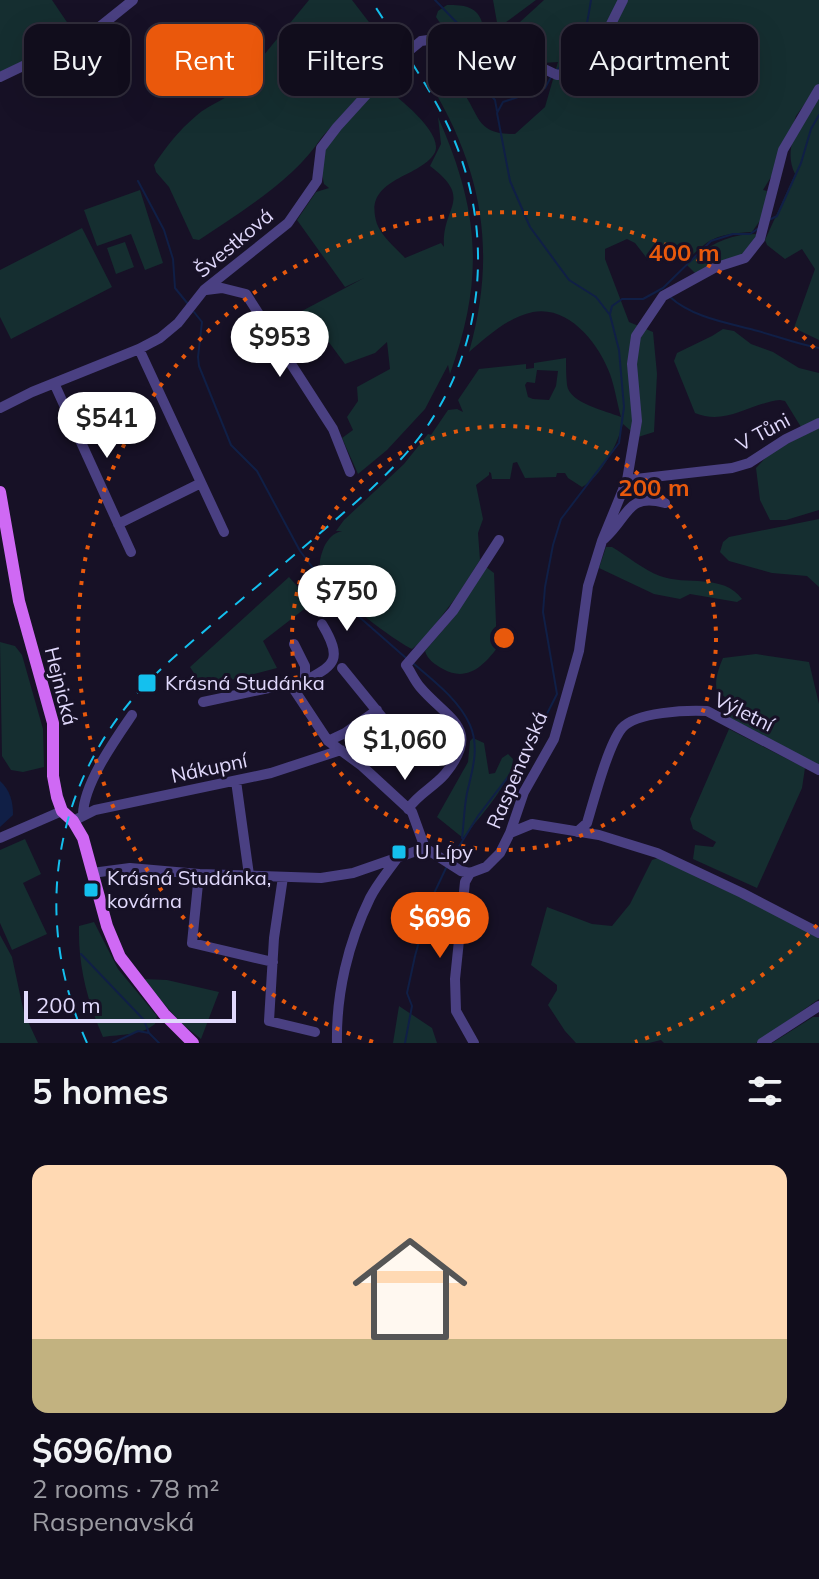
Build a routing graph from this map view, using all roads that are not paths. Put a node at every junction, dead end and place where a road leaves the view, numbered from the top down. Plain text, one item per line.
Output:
1 (133, 0) edge
2 (623, 0) edge
3 (0, 77) edge
4 (819, 89) edge
5 (204, 290) junction
6 (139, 349) junction
7 (54, 383) junction
8 (0, 408) edge
9 (819, 423) edge
10 (350, 472) dead end
11 (627, 480) junction
12 (201, 483) junction
13 (0, 492) edge
14 (665, 503) dead end
15 (118, 524) junction
16 (224, 532) dead end
17 (499, 540) dead end
18 (602, 541) junction
19 (131, 552) dead end
20 (322, 624) dead end
21 (294, 644) dead end
22 (342, 668) dead end
23 (305, 680) junction
24 (293, 688) junction
25 (203, 702) dead end
26 (377, 710) junction
27 (132, 715) dead end
28 (328, 741) junction
29 (407, 748) dead end
30 (341, 750) junction
31 (819, 770) edge
32 (236, 781) junction
33 (408, 809) junction
34 (62, 811) junction
35 (78, 817) junction
36 (577, 832) junction
37 (510, 833) junction
38 (0, 838) edge
39 (425, 848) junction
40 (398, 857) junction
41 (92, 873) junction
42 (470, 873) junction
43 (199, 874) junction
44 (249, 875) junction
45 (283, 877) junction
46 (819, 933) edge
47 (273, 962) junction
48 (819, 1006) edge
49 (315, 1032) dead end
50 (193, 1043) edge
51 (337, 1043) edge
52 (474, 1043) edge
53 (762, 1043) edge

1 - 3 street
2 - 5 street, Švestková
4 - 11 street, Raspenavská
5 - 6 street, Švestková
5 - 10 street
6 - 7 street, Švestková
6 - 12 street
7 - 8 street, Švestková
7 - 15 street
9 - 11 street, V Tůni
11 - 18 street, Raspenavská
12 - 15 street
12 - 16 street
13 - 34 main road, Hejnická
14 - 18 street, Raspenavská
15 - 19 street
17 - 33 street
18 - 37 street, Raspenavská
20 - 23 street
21 - 23 street
22 - 26 street
23 - 24 street
24 - 25 street
24 - 28 street
26 - 28 street
26 - 29 street
27 - 35 street
28 - 30 street
30 - 32 street, Nákupní
30 - 33 street
31 - 36 street, Výletní
32 - 35 street, Nákupní
32 - 44 street
33 - 39 street
34 - 35 main road
34 - 38 street
35 - 41 main road
36 - 37 street
36 - 46 street
37 - 42 street, Raspenavská
39 - 40 street
39 - 42 street
40 - 45 street
40 - 51 street
41 - 43 street
41 - 50 main road
42 - 52 street
43 - 44 street
43 - 47 street
44 - 45 street
45 - 47 street
47 - 49 street
48 - 53 street

